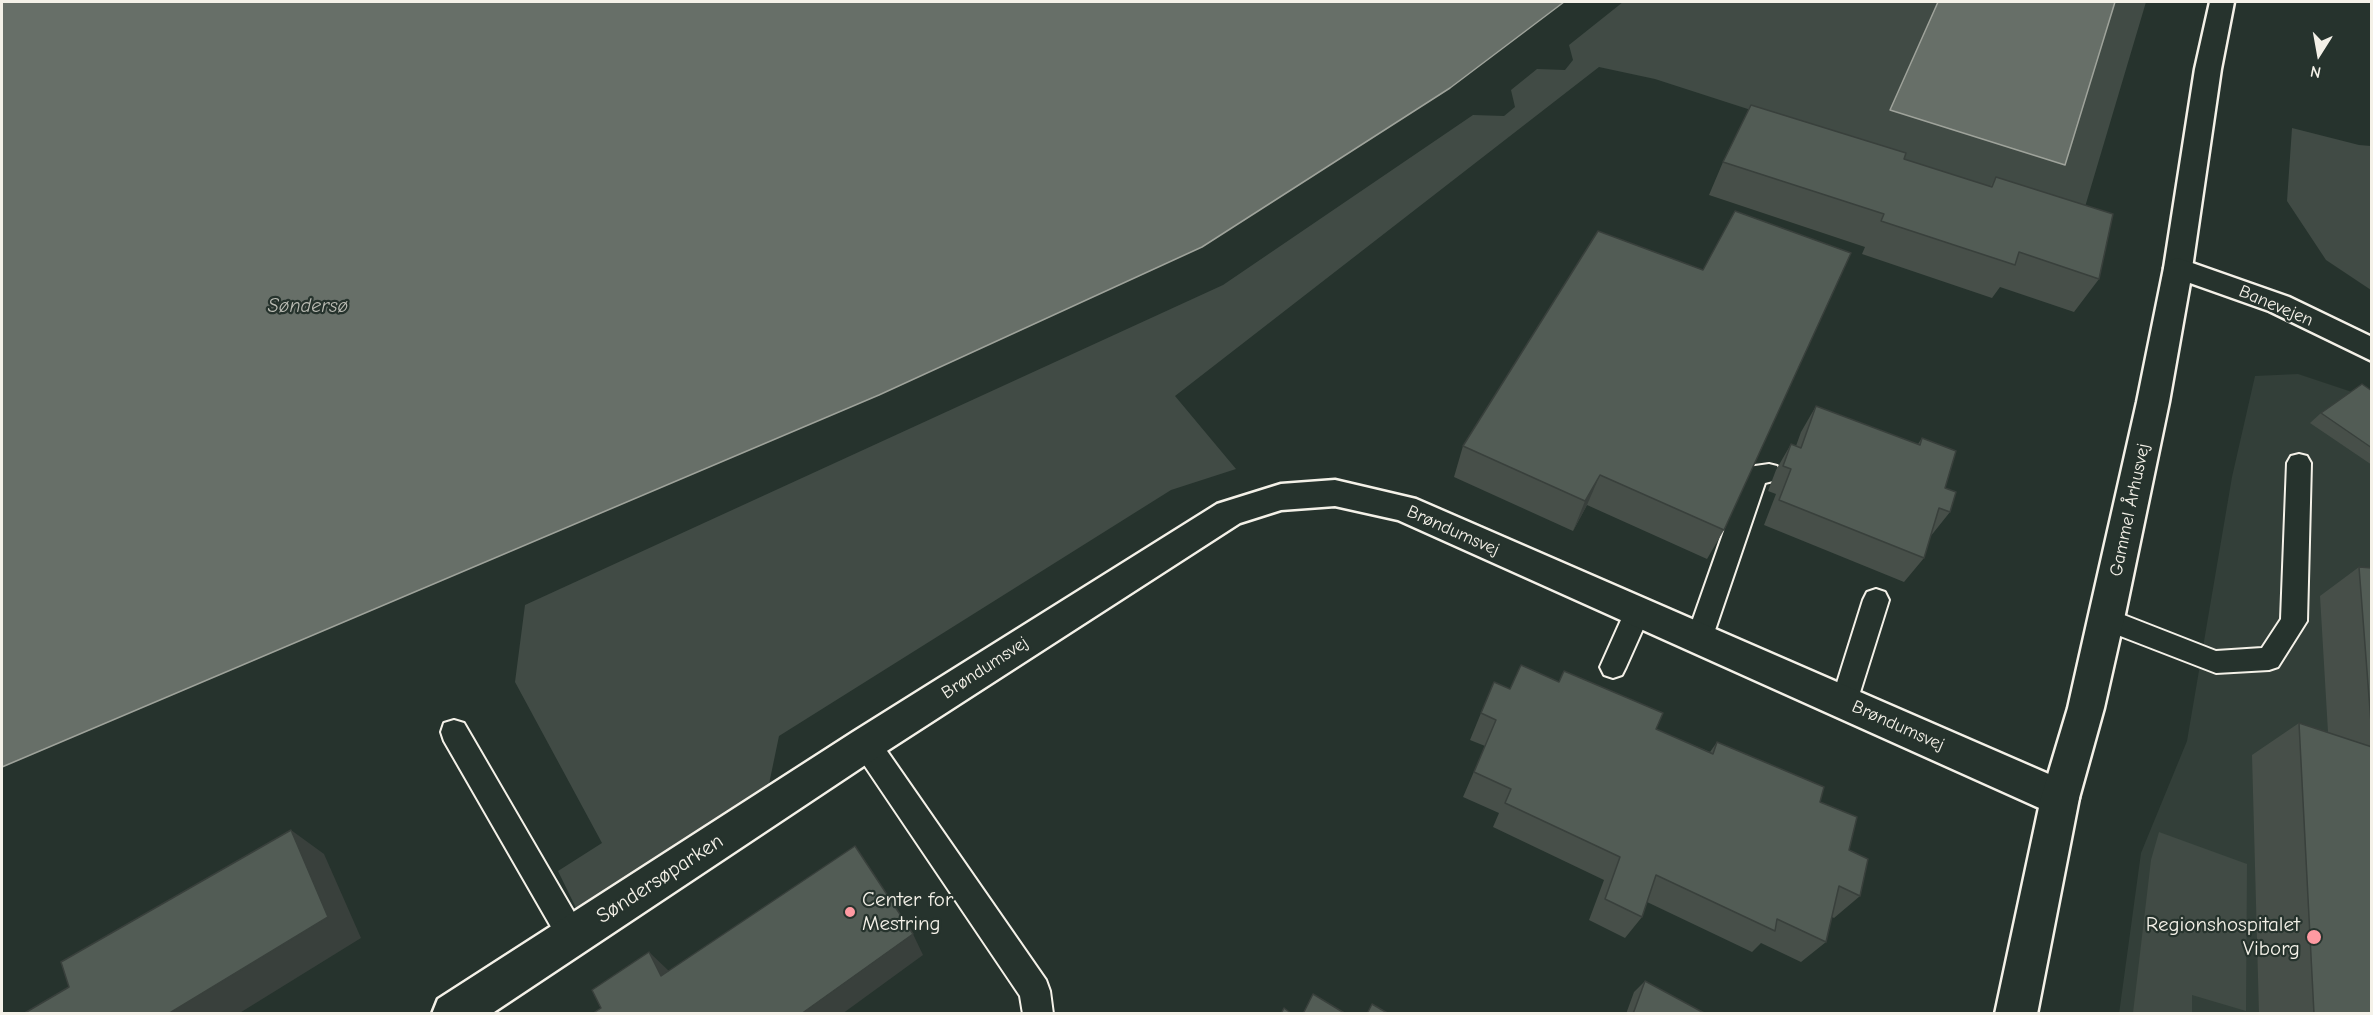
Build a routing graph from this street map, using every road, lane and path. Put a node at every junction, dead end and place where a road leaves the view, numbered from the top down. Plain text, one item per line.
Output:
1 (2222, 2) edge
2 (2178, 268) junction
3 (2372, 350) edge
4 (2299, 463) dead end
5 (1769, 473) edge
6 (1875, 600) dead end
7 (1638, 611) junction
8 (2106, 619) junction
9 (1699, 639) junction
10 (1613, 666) dead end
11 (1844, 702) junction
12 (454, 732) dead end
13 (866, 744) junction
14 (2060, 798) junction
15 (572, 936) junction
16 (453, 1014) edge
17 (1038, 1014) edge
18 (2016, 1014) edge

1 - 2 street, Gammel Århusvej
2 - 3 street, Banevejen
2 - 8 street, Gammel Århusvej
4 - 8 lane
5 - 9 lane
6 - 11 lane
7 - 9 street, Brøndumsvej
7 - 10 lane
7 - 13 street, Brøndumsvej
8 - 14 street, Gammel Århusvej
9 - 11 street, Brøndumsvej
11 - 14 street, Brøndumsvej
12 - 15 lane
13 - 15 street, Søndersøparken
13 - 17 lane
14 - 18 street, Gammel Århusvej
15 - 16 street, Søndersøparken

